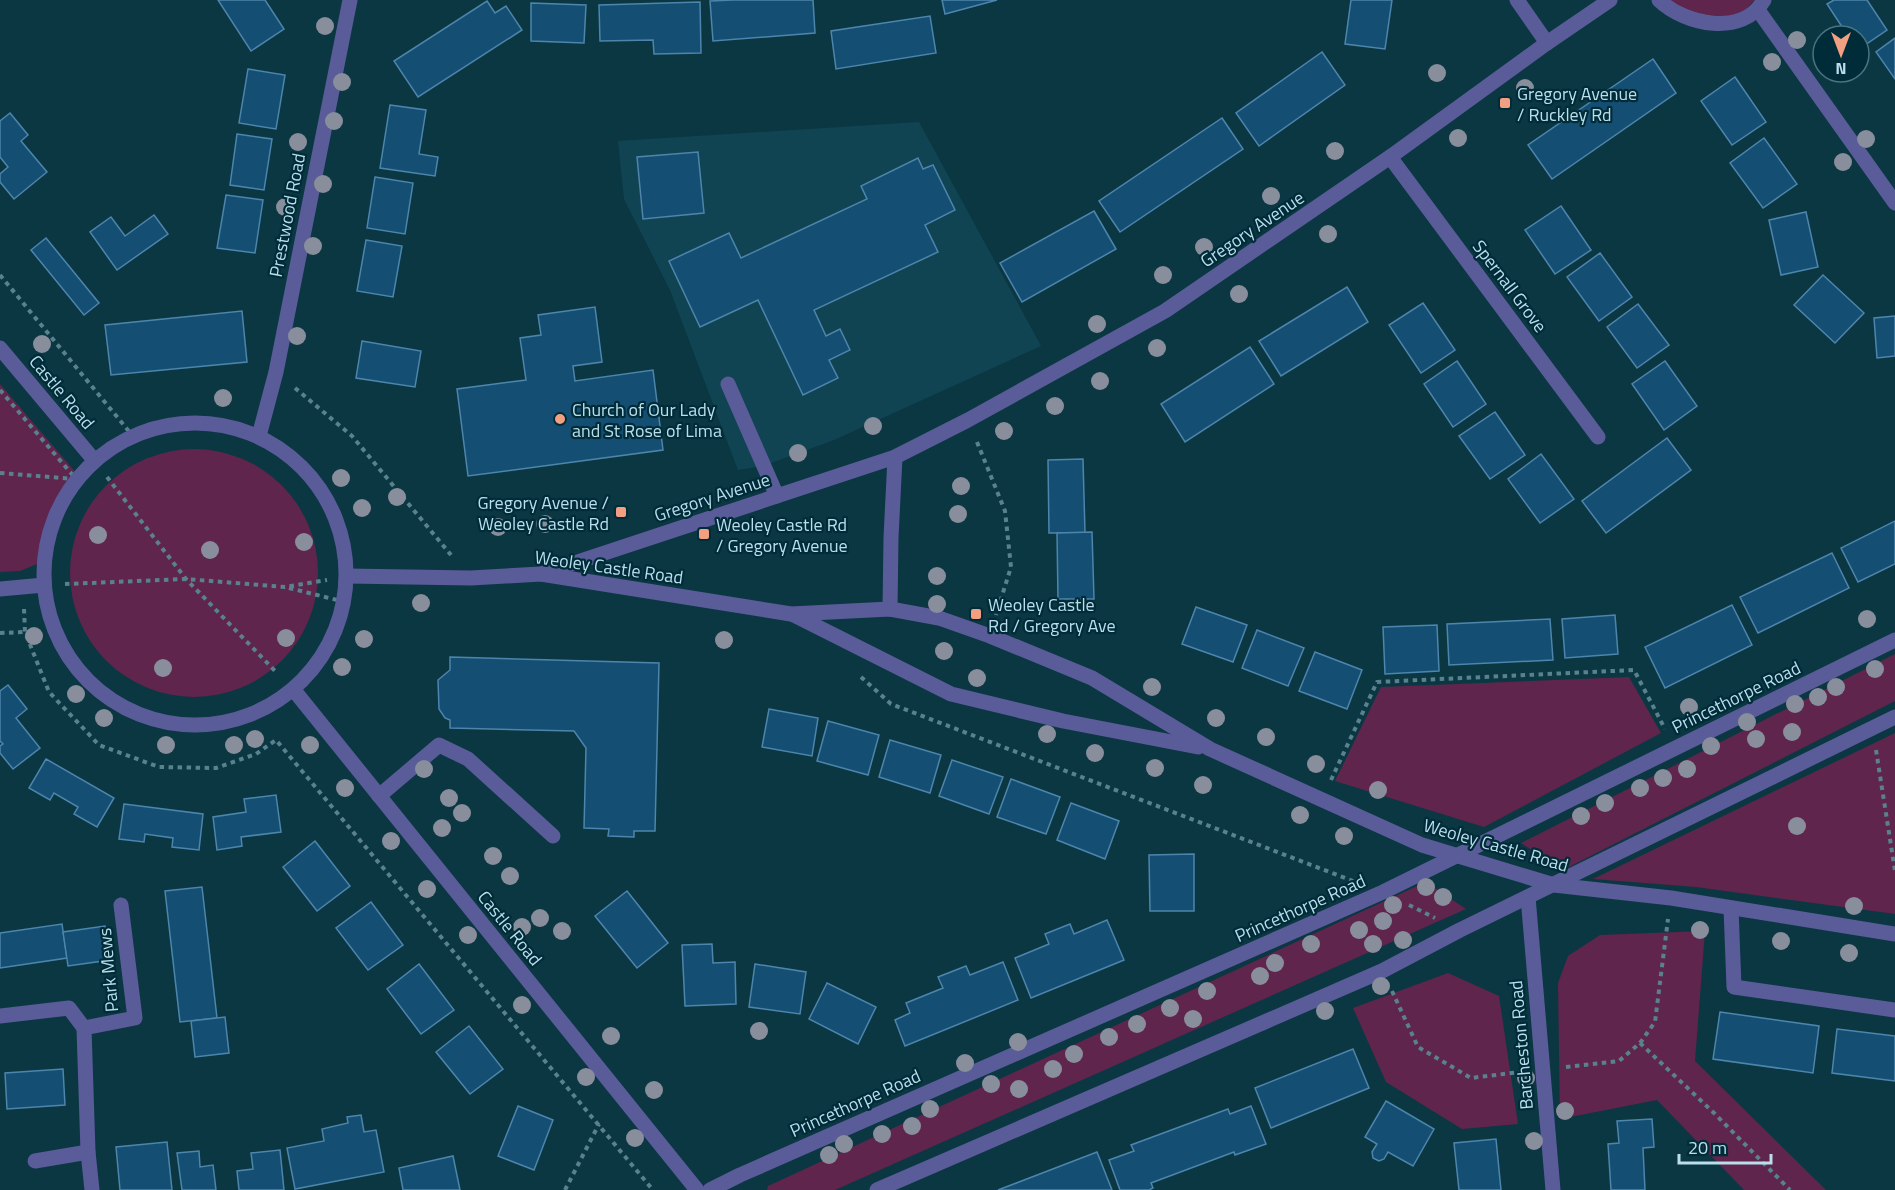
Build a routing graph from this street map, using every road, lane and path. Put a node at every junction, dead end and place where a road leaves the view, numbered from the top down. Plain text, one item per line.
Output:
1 (350, 0) edge
2 (1516, 0) edge
3 (1610, 0) edge
4 (1659, 0) edge
5 (1761, 5) edge
6 (1547, 43) junction
7 (1390, 158) junction
8 (1895, 203) edge
9 (0, 275) edge
10 (0, 348) edge
11 (276, 372) junction
12 (728, 384) dead end
13 (0, 390) edge
14 (968, 420) junction
15 (132, 435) junction
16 (259, 436) junction
17 (1598, 437) dead end
18 (896, 457) junction
19 (94, 460) junction
20 (0, 474) edge
21 (76, 479) junction
22 (777, 496) junction
23 (541, 574) junction
24 (347, 576) junction
25 (471, 578) junction
26 (186, 579) junction
27 (44, 585) junction
28 (285, 587) junction
29 (23, 588) junction
30 (0, 589) edge
31 (345, 602) junction
32 (891, 609) junction
33 (791, 614) junction
34 (25, 632) junction
35 (0, 633) edge
36 (990, 636) junction
37 (1895, 640) edge
38 (858, 674) dead end
39 (293, 690) junction
40 (1895, 717) edge
41 (1873, 729) junction
42 (1667, 733) dead end
43 (1210, 749) junction
44 (379, 796) junction
45 (1321, 801) junction
46 (553, 836) dead end
47 (1457, 857) junction
48 (1895, 871) edge
49 (1554, 885) junction
50 (1383, 892) junction
51 (1528, 897) junction
52 (121, 905) dead end
53 (1731, 908) junction
54 (1460, 930) junction
55 (1895, 934) edge
56 (1895, 1010) edge
57 (0, 1016) edge
58 (84, 1028) junction
59 (1640, 1043) dead end
60 (600, 1124) junction
61 (88, 1152) junction
62 (36, 1161) dead end
63 (92, 1190) edge
64 (565, 1190) edge
65 (653, 1190) edge
66 (697, 1190) edge
67 (710, 1190) edge
68 (877, 1190) edge
69 (1553, 1190) edge
70 (1790, 1190) edge

1 - 11 street, Prestwood Road
2 - 6 street
3 - 6 street, Gregory Avenue
4 - 5 street
5 - 8 street
6 - 7 street, Gregory Avenue
7 - 14 street, Gregory Avenue
7 - 17 street, Spernall Grove
9 - 15 path
10 - 19 street, Castle Road
11 - 16 street, Prestwood Road
11 - 25 path
12 - 22 street
13 - 21 path
14 - 18 street, Gregory Avenue
14 - 36 path
15 - 16 street
15 - 19 street
16 - 24 street
18 - 22 street, Gregory Avenue
18 - 32 street
19 - 21 street
19 - 26 path
20 - 21 path
21 - 27 street
22 - 23 street, Gregory Avenue
23 - 25 street, Weoley Castle Road
23 - 33 street, Weoley Castle Road
24 - 25 street, Weoley Castle Road
24 - 28 path
24 - 31 street
26 - 27 path
26 - 28 path
26 - 39 path
27 - 29 street
27 - 39 street
28 - 31 path
29 - 30 street
29 - 34 path
31 - 39 street
32 - 33 street, Weoley Castle Road
32 - 36 street, Weoley Castle Road
33 - 43 street, Weoley Castle Road
34 - 35 path
34 - 60 path
36 - 43 street, Weoley Castle Road
37 - 47 street, Princethorpe Road
38 - 50 path
39 - 44 street, Castle Road
40 - 41 street
41 - 48 path
41 - 49 street
42 - 45 path
43 - 45 street, Weoley Castle Road
44 - 46 street
44 - 66 street, Castle Road
45 - 47 street, Weoley Castle Road
47 - 49 street, Weoley Castle Road
47 - 50 street, Princethorpe Road
49 - 51 street
49 - 53 street, Weoley Castle Road
50 - 54 path
50 - 67 street, Princethorpe Road
51 - 54 street
51 - 69 street, Barcheston Road
52 - 58 street, Park Mews
53 - 55 street, Weoley Castle Road
53 - 56 street
54 - 68 street
57 - 58 street, Park Mews
58 - 61 street, Park Mews
59 - 70 path
60 - 64 path
60 - 65 path
61 - 62 street
61 - 63 street, Park Mews

